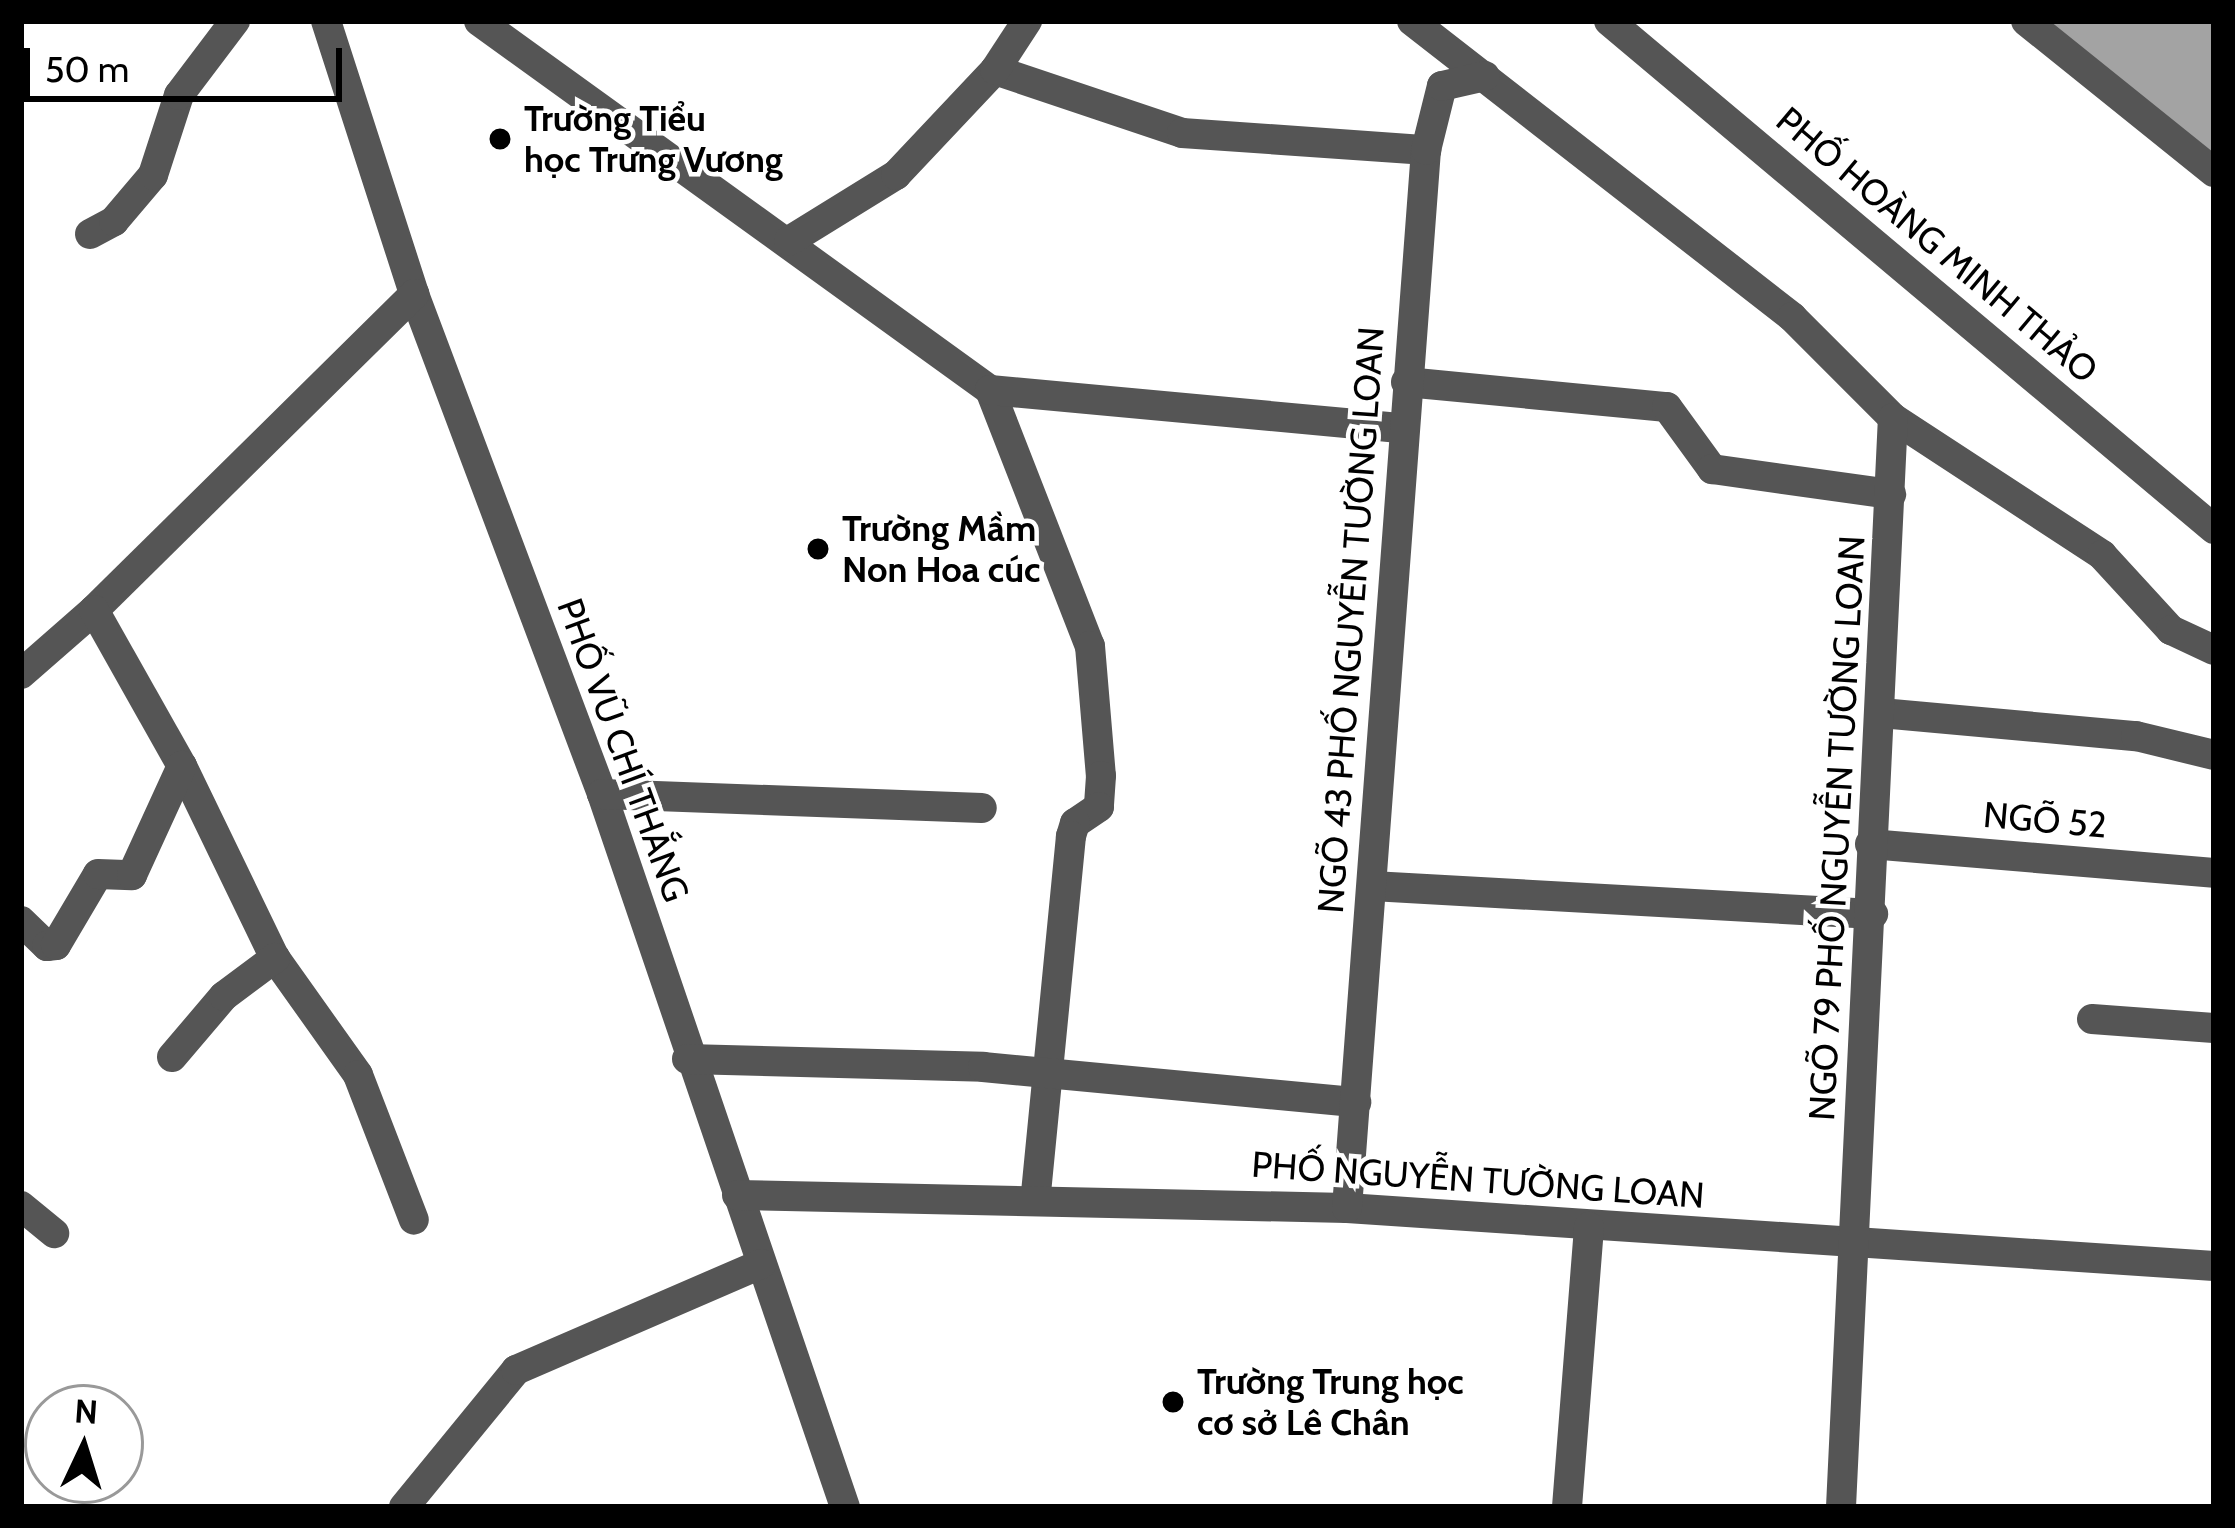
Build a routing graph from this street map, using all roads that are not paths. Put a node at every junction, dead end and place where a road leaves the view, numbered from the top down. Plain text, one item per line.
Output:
1 (235, 21) edge
2 (326, 21) edge
3 (479, 21) edge
4 (1027, 21) edge
5 (1412, 21) edge
6 (1610, 21) edge
7 (2026, 21) edge
8 (995, 70) junction
9 (1485, 76) junction
10 (1426, 150) junction
11 (2214, 172) edge
12 (90, 234) dead end
13 (789, 241) junction
14 (414, 294) junction
15 (1406, 382) junction
16 (990, 389) junction
17 (1893, 418) junction
18 (1402, 428) junction
19 (1891, 494) junction
20 (2214, 529) edge
21 (94, 610) junction
22 (2214, 650) edge
23 (21, 674) edge
24 (1881, 713) junction
25 (2214, 755) edge
26 (182, 766) junction
27 (602, 794) junction
28 (982, 808) dead end
29 (1870, 844) junction
30 (2214, 873) edge
31 (1372, 886) junction
32 (1873, 914) junction
33 (21, 921) edge
34 (274, 958) junction
35 (2092, 1019) dead end
36 (2214, 1028) edge
37 (172, 1057) dead end
38 (687, 1059) junction
39 (1054, 1072) junction
40 (1356, 1102) junction
41 (737, 1195) junction
42 (1036, 1196) junction
43 (21, 1206) edge
44 (1347, 1208) junction
45 (414, 1220) dead end
46 (1589, 1227) junction
47 (54, 1233) dead end
48 (1857, 1242) junction
49 (760, 1264) junction
50 (2214, 1266) edge
51 (404, 1507) edge
52 (845, 1507) edge
53 (1567, 1507) edge
54 (1841, 1507) edge

1 - 12 street
2 - 14 street, PHỐ VŨ CHÍ THẮNG
3 - 13 street
4 - 8 street
5 - 9 street
6 - 20 street, PHỐ HOÀNG MINH THẢO
7 - 11 street
8 - 10 street
8 - 13 street
9 - 10 street, NGÕ 43 PHỐ NGUYỄN TƯỜNG LOAN
9 - 17 street
10 - 15 street, NGÕ 43 PHỐ NGUYỄN TƯỜNG LOAN
13 - 16 street
14 - 21 street
14 - 27 street, PHỐ VŨ CHÍ THẮNG
15 - 18 street, NGÕ 43 PHỐ NGUYỄN TƯỜNG LOAN
15 - 19 street
16 - 18 street
16 - 39 street
17 - 19 street, NGÕ 79 PHỐ NGUYỄN TƯỜNG LOAN
17 - 22 street
18 - 31 street, NGÕ 43 PHỐ NGUYỄN TƯỜNG LOAN
19 - 24 street, NGÕ 79 PHỐ NGUYỄN TƯỜNG LOAN
21 - 23 street
21 - 26 street
24 - 25 street
24 - 29 street, NGÕ 79 PHỐ NGUYỄN TƯỜNG LOAN
26 - 33 street
26 - 34 street
27 - 28 street
27 - 38 street, PHỐ VŨ CHÍ THẮNG
29 - 30 street, NGÕ 52
29 - 32 street, NGÕ 79 PHỐ NGUYỄN TƯỜNG LOAN
31 - 32 street
31 - 40 street, NGÕ 43 PHỐ NGUYỄN TƯỜNG LOAN
32 - 48 street, NGÕ 79 PHỐ NGUYỄN TƯỜNG LOAN
34 - 37 street
34 - 45 street
35 - 36 street
38 - 39 street
38 - 41 street, PHỐ VŨ CHÍ THẮNG
39 - 40 street
39 - 42 street
40 - 44 street, NGÕ 43 PHỐ NGUYỄN TƯỜNG LOAN
41 - 42 street, PHỐ NGUYỄN TƯỜNG LOAN
41 - 49 street, PHỐ VŨ CHÍ THẮNG
42 - 44 street, PHỐ NGUYỄN TƯỜNG LOAN
43 - 47 street
44 - 46 street, PHỐ NGUYỄN TƯỜNG LOAN
46 - 48 street, PHỐ NGUYỄN TƯỜNG LOAN
46 - 53 street
48 - 50 street, PHỐ NGUYỄN TƯỜNG LOAN
48 - 54 street, NGÕ 79 PHỐ NGUYỄN TƯỜNG LOAN
49 - 51 street
49 - 52 street, PHỐ VŨ CHÍ THẮNG

